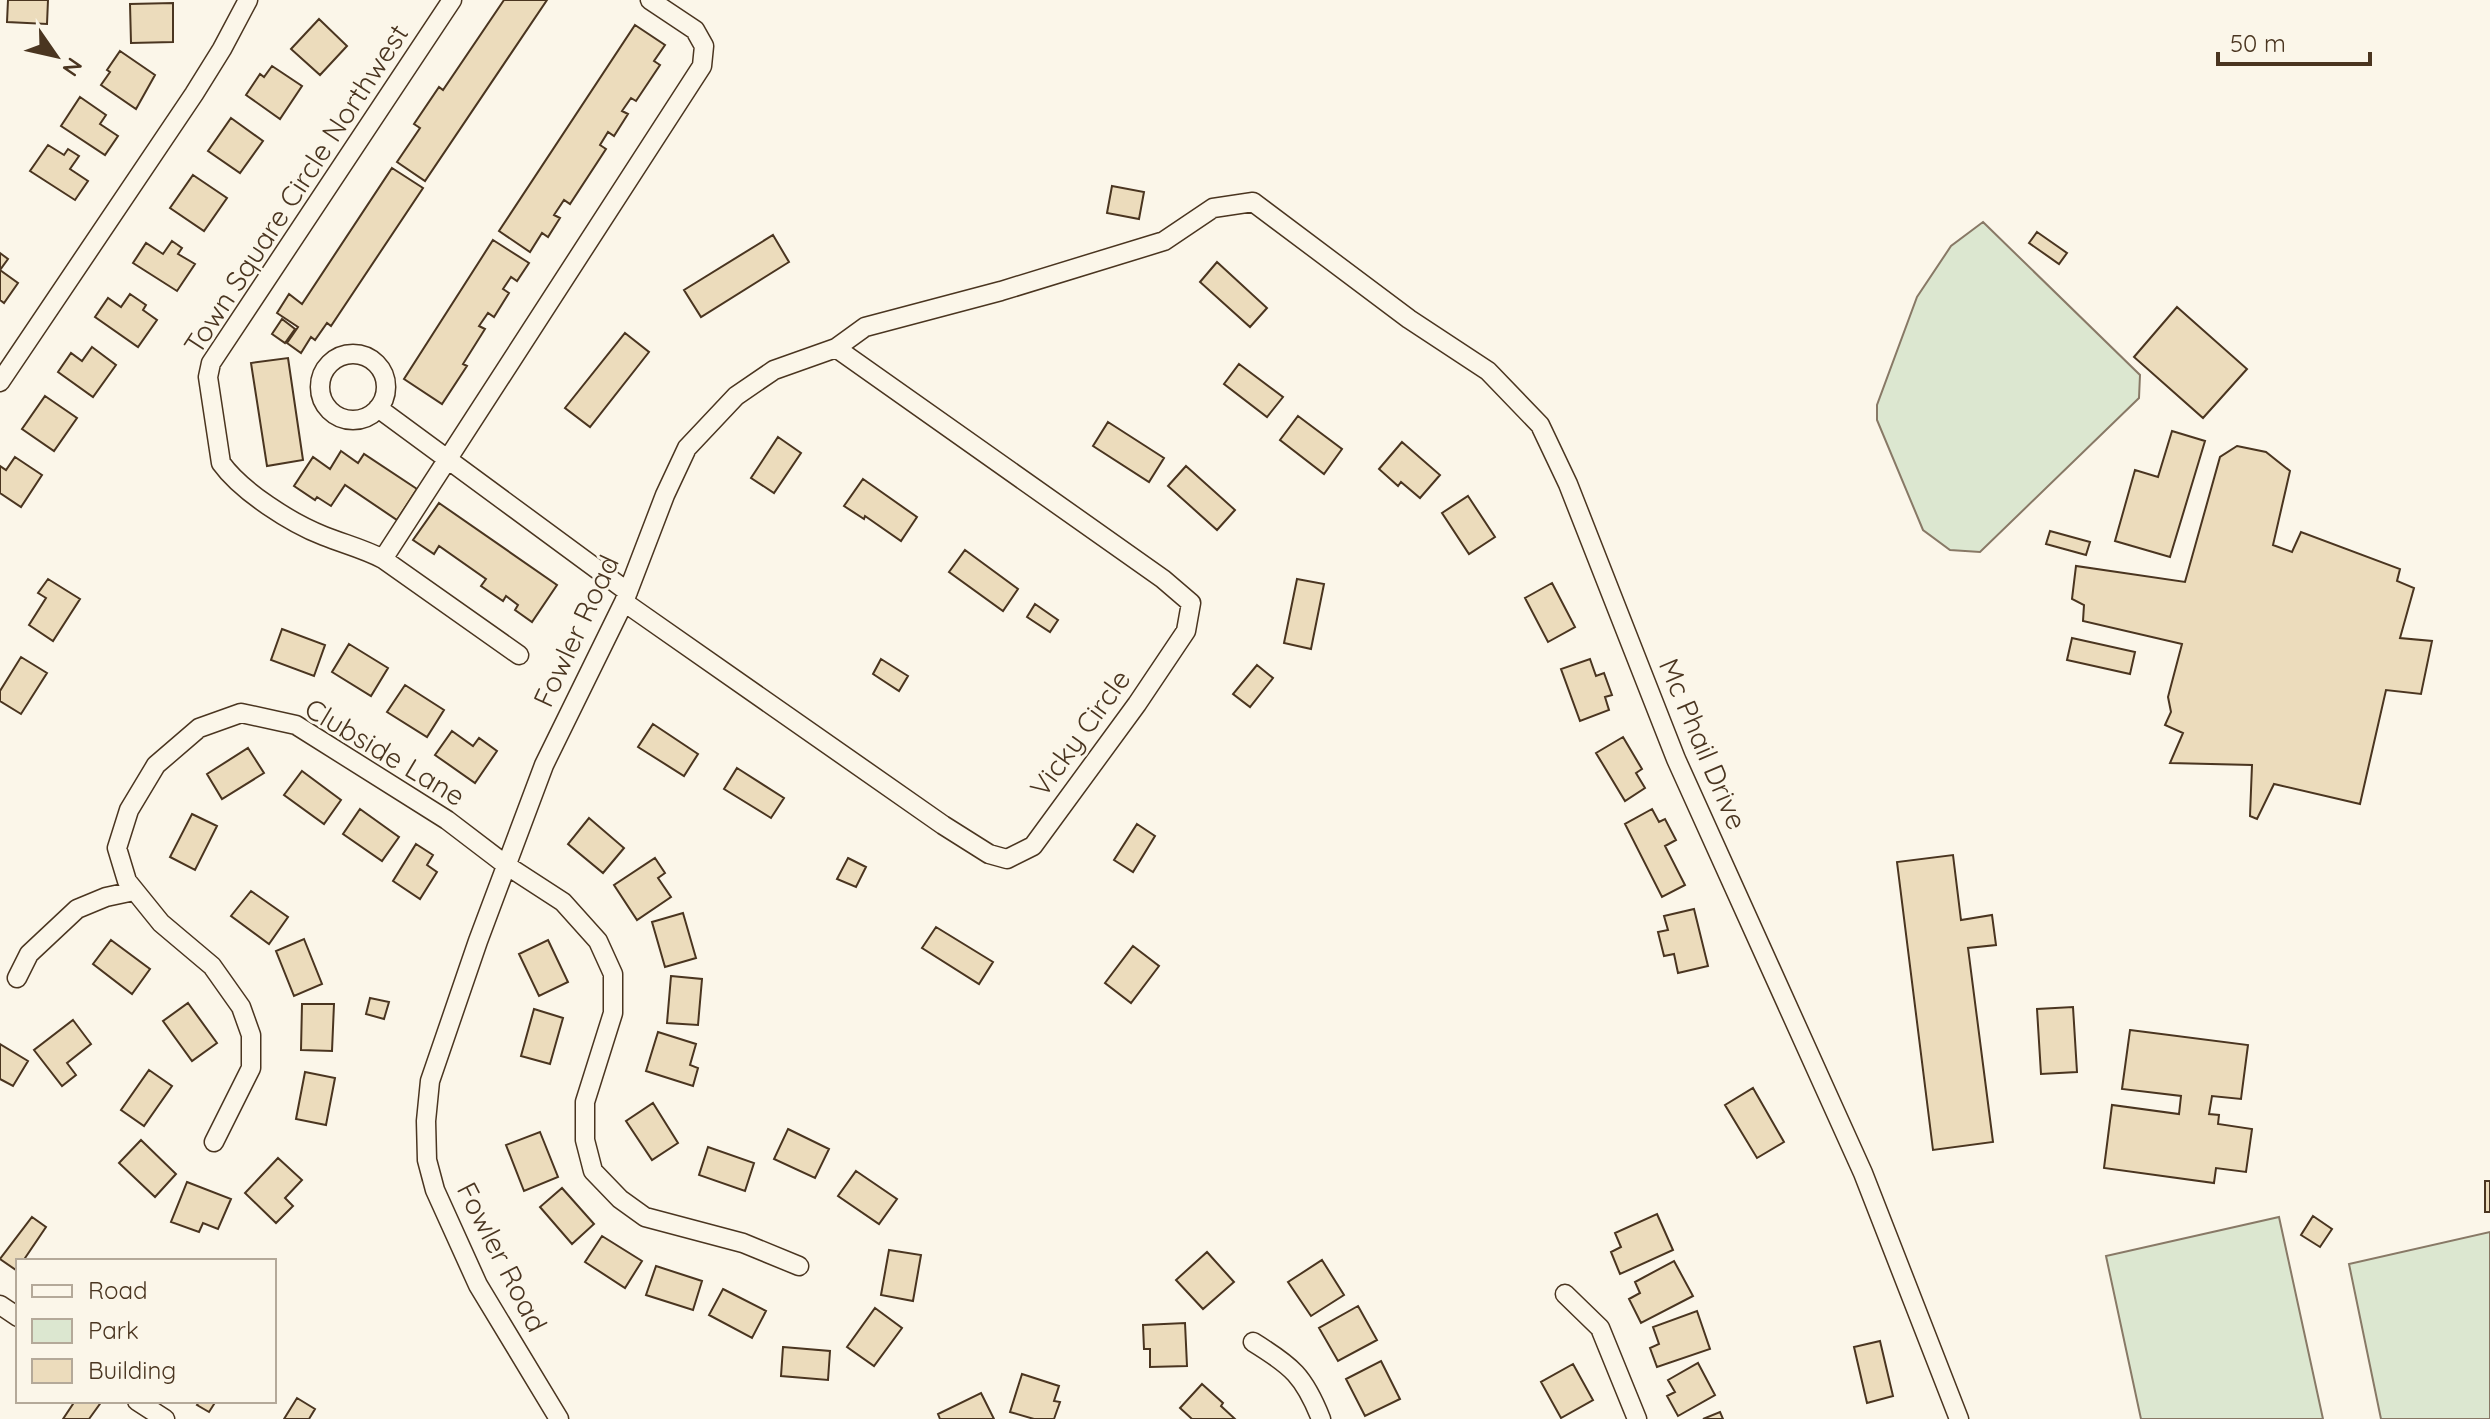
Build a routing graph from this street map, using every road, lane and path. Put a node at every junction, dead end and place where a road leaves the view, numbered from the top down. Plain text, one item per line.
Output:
1 (248, 0) edge
2 (452, 0) edge
3 (650, 0) edge
4 (1253, 202) joint
5 (836, 348) junction
6 (0, 382) edge
7 (378, 408) dead end
8 (447, 460) junction
9 (383, 559) junction
10 (626, 597) junction
11 (519, 655) dead end
12 (506, 865) junction
13 (134, 891) junction
14 (17, 978) dead end
15 (214, 1142) dead end
16 (799, 1266) dead end
17 (1565, 1294) dead end
18 (1253, 1342) dead end
19 (140, 1403) edge
20 (165, 1419) edge
21 (559, 1419) edge
22 (1321, 1419) edge
23 (1637, 1419) edge
24 (1959, 1419) edge

1 - 6 street
2 - 9 street, Town Square Circle Northwest
3 - 8 street
4 - 5 street, Fowler Road
4 - 24 street, Mc Phail Drive
5 - 10 street, Fowler Road
5 - 10 street, Vicky Circle
7 - 8 street
8 - 9 street
8 - 10 street
9 - 11 street, Town Square Circle Northwest
10 - 12 street, Fowler Road
12 - 13 street, Clubside Lane
12 - 16 street, Clubside Lane
12 - 21 street, Fowler Road
13 - 14 street
13 - 15 street, Clubside Lane
17 - 23 street
18 - 22 street
19 - 20 street

